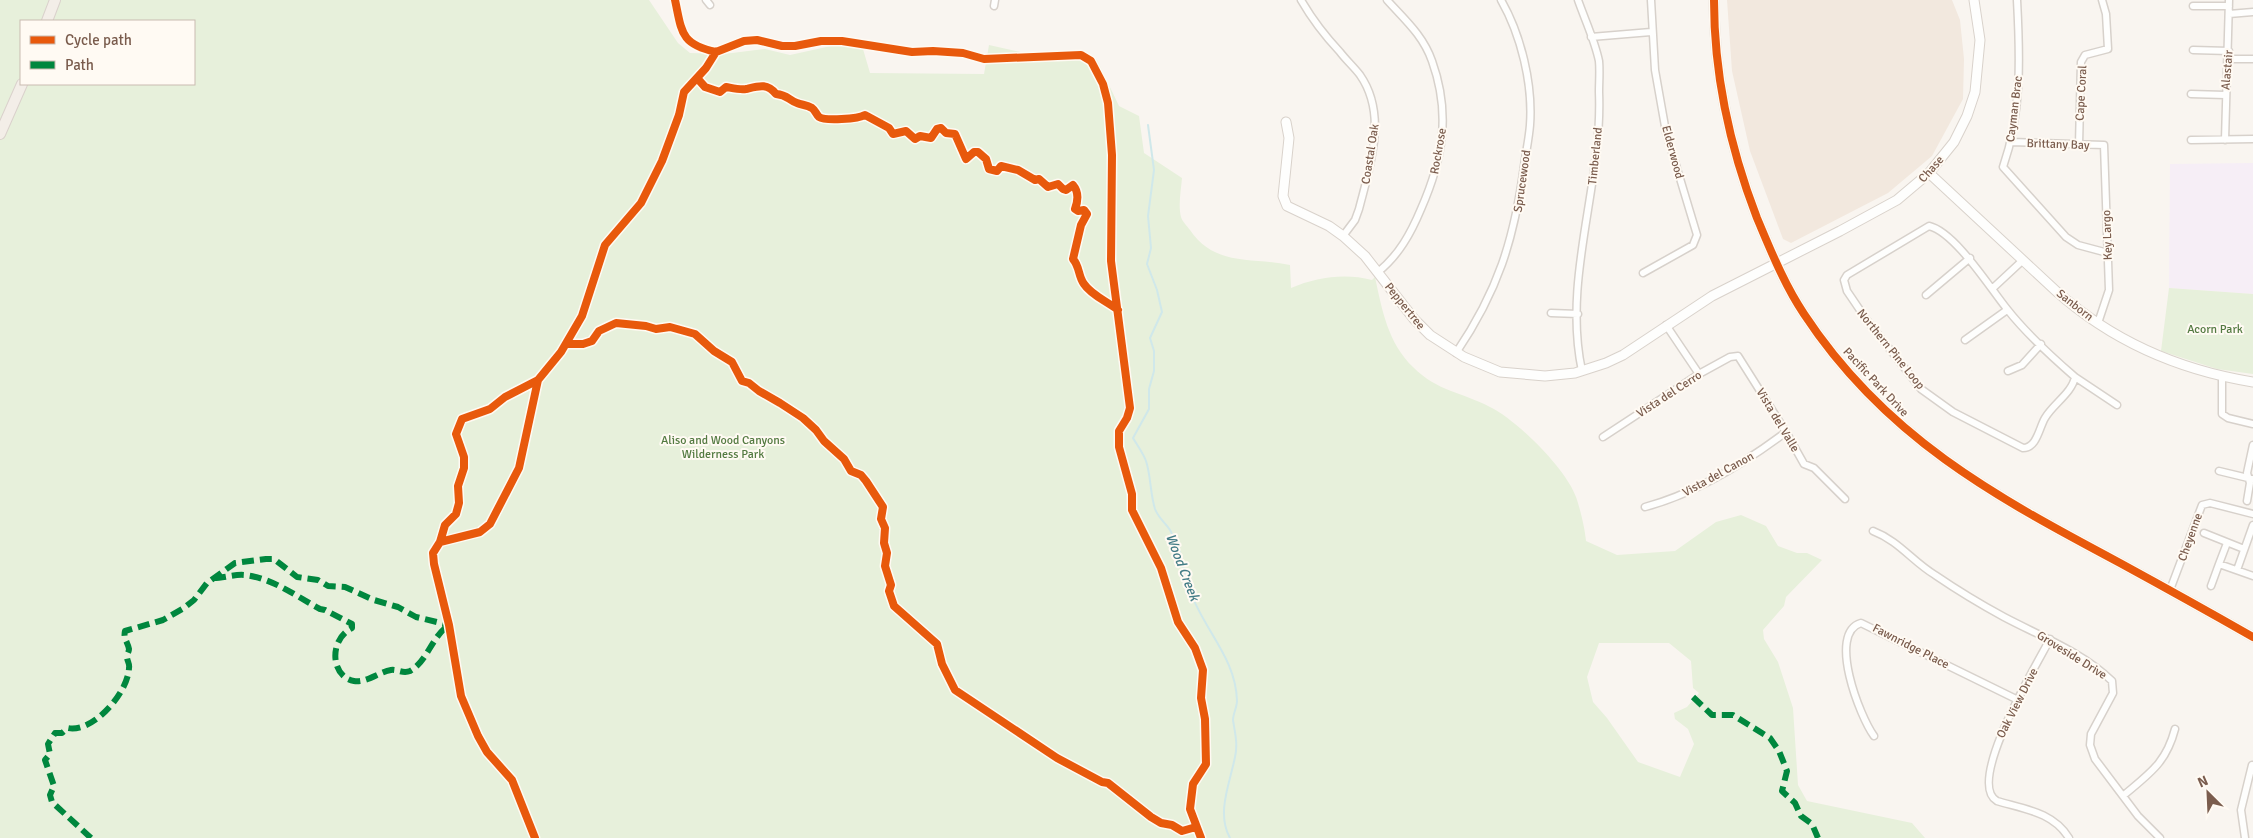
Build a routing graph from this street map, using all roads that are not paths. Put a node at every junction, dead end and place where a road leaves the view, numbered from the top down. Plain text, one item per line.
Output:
1 (55, 0) edge
2 (1300, 0) edge
3 (1387, 0) edge
4 (1501, 0) edge
5 (1578, 0) edge
6 (1651, 0) edge
7 (1714, 0) edge
8 (1974, 0) edge
9 (2017, 0) edge
10 (2102, 0) edge
11 (2229, 3) edge
12 (2193, 6) dead end
13 (2253, 12) edge
14 (2229, 14) junction
15 (47, 20) edge
16 (1651, 32) junction
17 (1591, 37) junction
18 (2193, 50) dead end
19 (2229, 51) junction
20 (2228, 59) junction
21 (2253, 59) edge
22 (22, 85) edge
23 (2191, 94) dead end
24 (2225, 95) junction
25 (1286, 122) dead end
26 (0, 134) edge
27 (2253, 139) edge
28 (2191, 140) dead end
29 (2225, 140) junction
30 (2012, 142) junction
31 (2079, 145) junction
32 (2104, 145) joint
33 (1929, 174) junction
34 (1343, 236) junction
35 (2108, 253) junction
36 (1970, 258) junction
37 (2022, 261) junction
38 (1776, 264) junction
39 (1378, 272) junction
40 (1643, 273) dead end
41 (1993, 288) junction
42 (1926, 295) dead end
43 (2007, 310) junction
44 (1551, 313) dead end
45 (1578, 314) junction
46 (2098, 323) junction
47 (1666, 325) junction
48 (1965, 340) dead end
49 (2041, 344) junction
50 (1456, 353) junction
51 (1738, 356) joint
52 (1582, 371) junction
53 (2008, 371) dead end
54 (1699, 374) junction
55 (2222, 376) junction
56 (2075, 377) junction
57 (2253, 382) edge
58 (2117, 404) dead end
59 (2253, 424) edge
60 (1786, 432) junction
61 (1603, 437) dead end
62 (2253, 445) edge
63 (2219, 472) dead end
64 (2251, 479) edge
65 (1845, 499) dead end
66 (2247, 501) dead end
67 (1646, 507) dead end
68 (2253, 514) edge
69 (2253, 525) edge
70 (1873, 531) dead end
71 (2204, 533) dead end
72 (2227, 542) junction
73 (2244, 549) junction
74 (2219, 564) junction
75 (2237, 570) junction
76 (2253, 576) edge
77 (2211, 586) dead end
78 (2170, 590) junction
79 (2253, 637) edge
80 (2050, 639) junction
81 (2018, 700) junction
82 (2175, 729) dead end
83 (1874, 736) dead end
84 (2252, 765) edge
85 (2124, 795) junction
86 (2069, 838) edge
87 (2160, 838) edge
88 (2245, 838) edge

1 - 15 main road
2 - 34 street, Coastal Oak
3 - 39 street, Rockrose
4 - 50 street, Sprucewood
5 - 17 street, Timberland
6 - 16 street, Elderwood
7 - 38 street, Pacific Park Drive
8 - 33 street, Chase
9 - 30 street, Cayman Brac
10 - 31 street, Cape Coral
11 - 12 street
11 - 14 street, Alastair
13 - 14 street
14 - 19 street, Alastair
16 - 17 street
16 - 40 street, Elderwood
17 - 45 street, Timberland
18 - 19 street
19 - 20 street, Alastair
20 - 21 street
20 - 24 street, Alastair
22 - 26 main road
23 - 24 street
24 - 29 street, Alastair
25 - 34 street, Peppertree
27 - 29 street
28 - 29 street
30 - 31 street, Brittany Bay
30 - 35 street, Cayman Brac
31 - 32 street, Brittany Bay
32 - 35 street, Key Largo
33 - 37 street, Sanborn
33 - 38 street, Chase
34 - 39 street, Peppertree
35 - 46 street, Key Largo
36 - 41 street, Northern Pine Loop
36 - 42 street
36 - 56 street, Northern Pine Loop
37 - 41 street
37 - 46 street, Sanborn
38 - 47 street, Peppertree
38 - 78 street, Pacific Park Drive
39 - 50 street, Peppertree
41 - 43 street, Northern Pine Loop
43 - 48 street
43 - 49 street, Northern Pine Loop
44 - 45 street
45 - 52 street, Timberland
46 - 55 street, Sanborn
47 - 52 street, Peppertree
47 - 54 street
49 - 53 street
49 - 56 street, Northern Pine Loop
50 - 52 street, Peppertree
51 - 54 street, Vista del Cerro
51 - 60 street, Vista del Valle
54 - 61 street, Vista del Cerro
55 - 57 street, Sanborn
55 - 59 street
56 - 58 street
60 - 65 street, Vista del Valle
60 - 67 street, Vista del Canon
62 - 64 street
63 - 64 street
64 - 66 street
68 - 78 street, Cheyenne
69 - 73 street
70 - 80 street, Groveside Drive
71 - 72 street
72 - 73 street
72 - 74 street
73 - 75 street
74 - 75 street
74 - 77 street
75 - 76 street
78 - 79 street, Pacific Park Drive
80 - 81 street, Oak View Drive
80 - 85 street, Groveside Drive
81 - 83 street, Fawnridge Place
81 - 86 street, Oak View Drive
82 - 85 street
84 - 88 street
85 - 87 street, Groveside Drive

